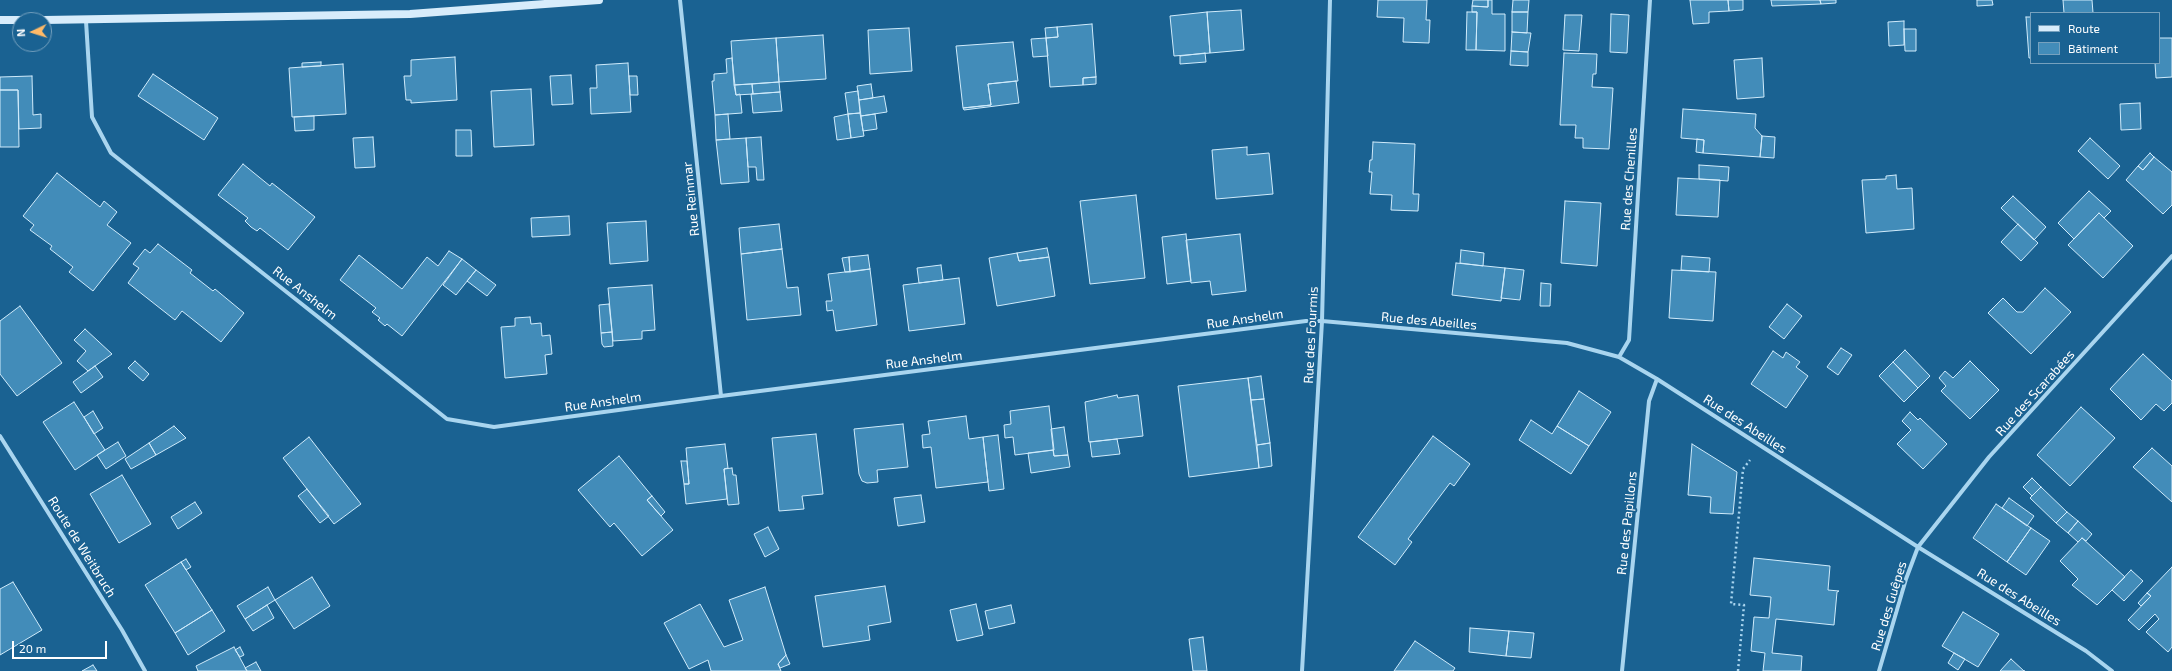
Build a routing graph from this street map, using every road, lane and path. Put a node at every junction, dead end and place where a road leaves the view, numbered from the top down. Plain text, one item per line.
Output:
1 (599, 0) edge
2 (680, 0) edge
3 (1330, 0) edge
4 (1650, 0) edge
5 (0, 20) edge
6 (12, 20) edge
7 (52, 20) edge
8 (86, 21) junction
9 (2172, 256) edge
10 (1322, 321) junction
11 (1619, 356) junction
12 (1657, 379) junction
13 (721, 396) junction
14 (0, 436) edge
15 (1760, 445) junction
16 (1918, 547) junction
17 (145, 671) edge
18 (1302, 671) edge
19 (1622, 671) edge
20 (1738, 671) edge
21 (1879, 671) edge
22 (2112, 671) edge

1 - 8 street
2 - 13 street, Rue Reinmar
3 - 10 street, Rue des Fourmis
4 - 11 street, Rue des Chenilles
5 - 6 street
7 - 8 street
8 - 13 street, Rue Anshelm
9 - 16 street, Rue des Scarabées
10 - 11 street, Rue des Abeilles
10 - 13 street, Rue Anshelm
10 - 18 street, Rue des Fourmis
11 - 12 street, Rue des Abeilles
12 - 15 street, Rue des Abeilles
12 - 19 street, Rue des Papillons
14 - 17 street, Route de Weitbruch
15 - 16 street, Rue des Abeilles
15 - 20 path
16 - 21 street, Rue des Guêpes
16 - 22 street, Rue des Abeilles

